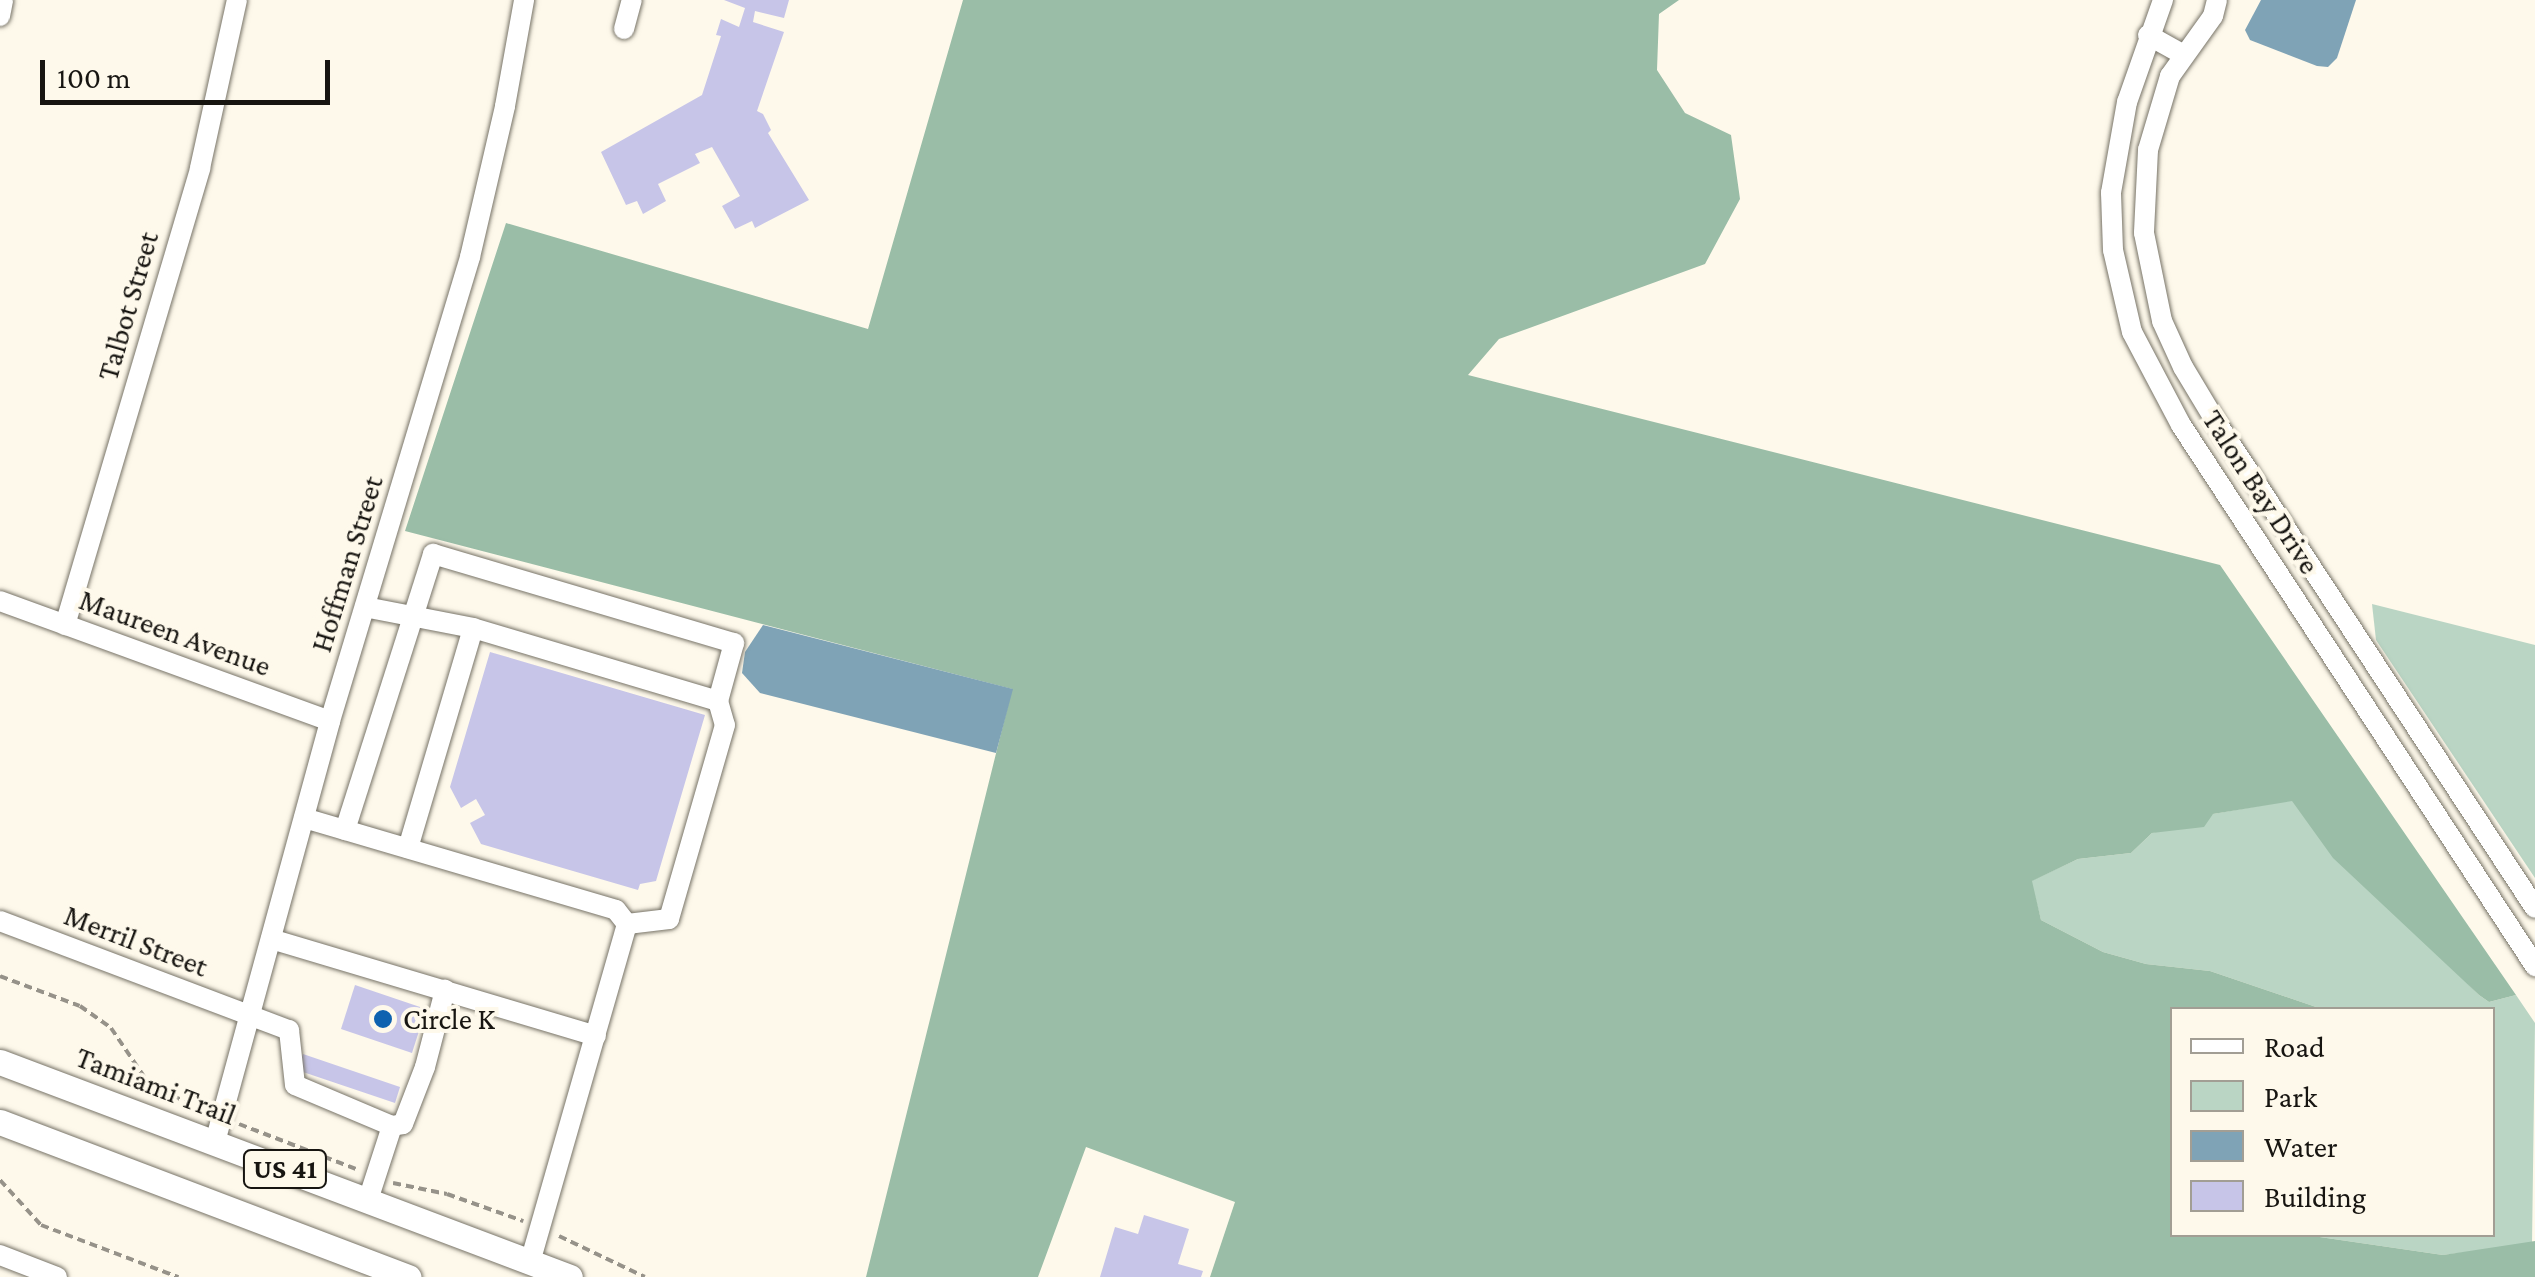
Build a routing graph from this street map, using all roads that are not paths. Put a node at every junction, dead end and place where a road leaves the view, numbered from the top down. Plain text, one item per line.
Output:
1 (3, 0) edge
2 (237, 0) edge
3 (524, 0) edge
4 (632, 0) edge
5 (2163, 0) edge
6 (2217, 0) edge
7 (0, 16) edge
8 (624, 29) dead end
9 (2148, 35) junction
10 (2184, 54) junction
11 (0, 601) edge
12 (365, 607) junction
13 (411, 618) junction
14 (65, 625) junction
15 (473, 628) junction
16 (718, 701) junction
17 (330, 722) junction
18 (304, 818) junction
19 (346, 830) junction
20 (408, 848) junction
21 (2535, 908) edge
22 (0, 920) edge
23 (627, 924) junction
24 (271, 939) junction
25 (2535, 966) edge
26 (445, 990) junction
27 (250, 1016) junction
28 (596, 1036) junction
29 (0, 1062) edge
30 (0, 1122) edge
31 (392, 1126) junction
32 (218, 1130) junction
33 (372, 1188) junction
34 (0, 1255) edge
35 (530, 1262) junction
36 (57, 1277) edge
37 (409, 1277) edge
38 (570, 1277) edge

1 - 7 street
2 - 14 street, Talbot Street
3 - 12 street, Hoffman Street
4 - 8 street
5 - 9 street, Talon Bay Drive
6 - 10 street, Talon Bay Drive
9 - 10 street
9 - 25 street, Talon Bay Drive
10 - 21 street, Talon Bay Drive
11 - 14 street, Maureen Avenue
12 - 13 street
12 - 17 street, Hoffman Street
13 - 15 street
13 - 16 street
13 - 19 street
14 - 17 street, Maureen Avenue
15 - 16 street
15 - 20 street
16 - 23 street
17 - 18 street, Hoffman Street
18 - 19 street
18 - 24 street, Hoffman Street
19 - 20 street
20 - 23 street
22 - 27 street, Merril Street
23 - 28 street
24 - 26 street
24 - 27 street, Hoffman Street
26 - 28 street
26 - 31 street
27 - 31 street, Merril Street
27 - 32 street, Hoffman Street
28 - 35 street
29 - 32 main road, Tamiami Trail / US 41
30 - 37 main road, US 41
31 - 33 street
32 - 33 main road, Tamiami Trail / US 41
33 - 35 main road, Tamiami Trail / US 41
34 - 36 street
35 - 38 main road, Tamiami Trail / US 41

